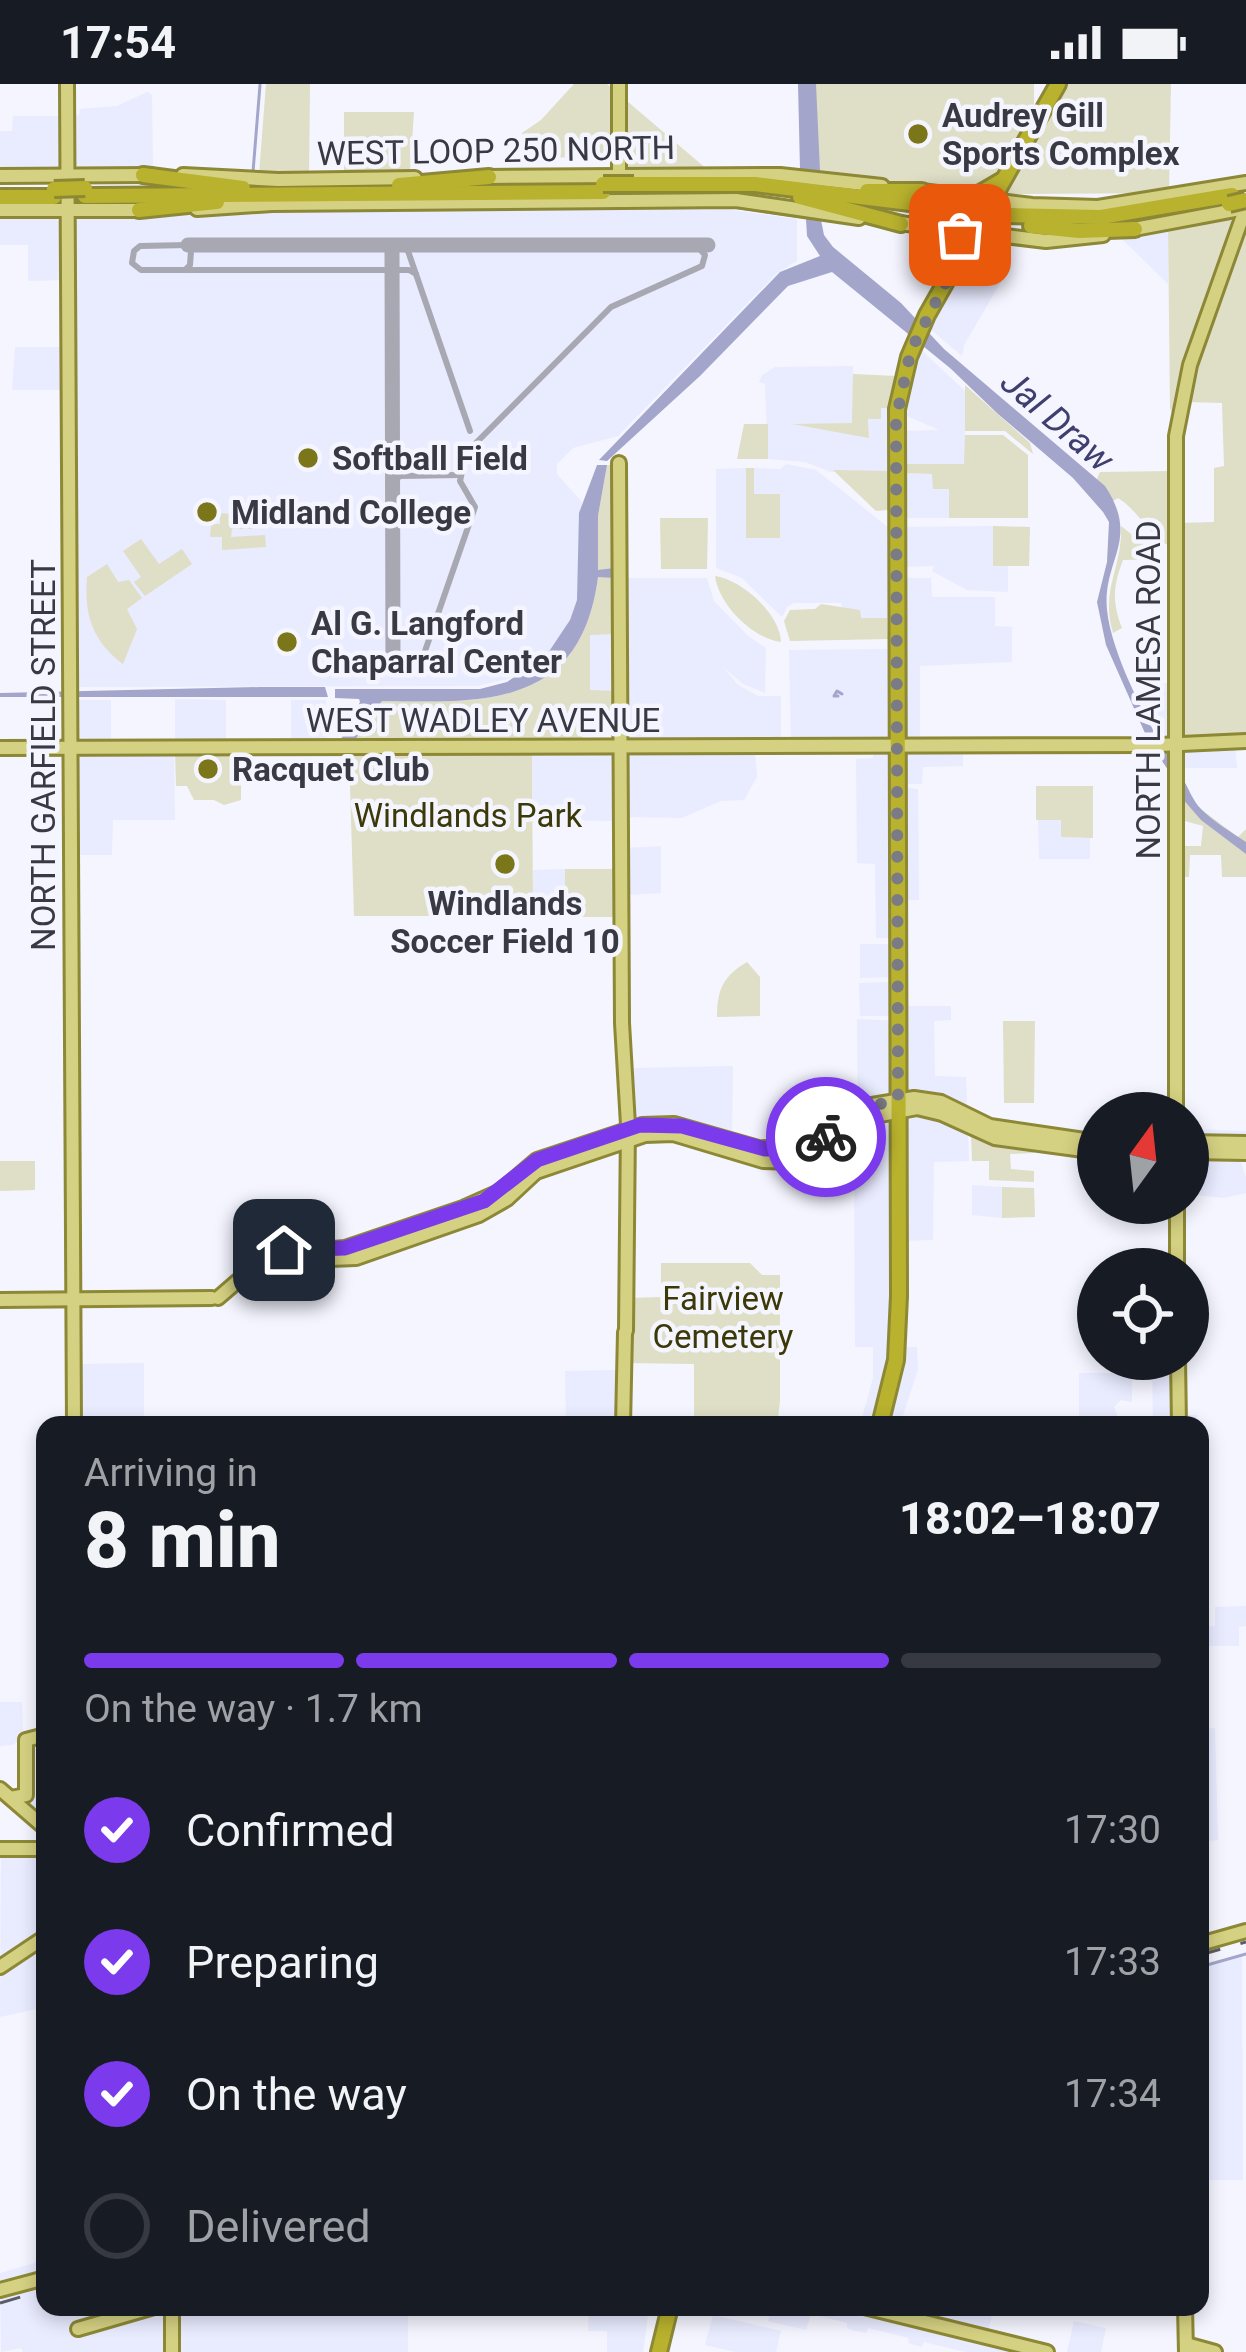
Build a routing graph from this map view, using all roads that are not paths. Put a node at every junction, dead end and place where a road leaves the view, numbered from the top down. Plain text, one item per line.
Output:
1 (67, 84) edge
2 (619, 84) edge
3 (1058, 84) edge
4 (143, 175) junction
5 (0, 176) edge
6 (488, 177) junction
7 (1003, 180) junction
8 (399, 185) junction
9 (619, 186) junction
10 (243, 188) junction
11 (68, 191) junction
12 (922, 191) junction
13 (818, 192) junction
14 (0, 193) edge
15 (443, 194) junction
16 (261, 195) junction
17 (795, 196) junction
18 (1241, 198) edge
19 (536, 201) junction
20 (1154, 201) junction
21 (0, 210) edge
22 (139, 210) junction
23 (980, 218) junction
24 (1023, 221) junction
25 (901, 224) junction
26 (1135, 229) junction
27 (1237, 232) junction
28 (619, 464) dead end
29 (1246, 741) edge
30 (1176, 744) junction
31 (896, 745) junction
32 (0, 748) edge
33 (70, 748) junction
34 (627, 752) junction
35 (1176, 1092) edge
36 (898, 1103) junction
37 (969, 1123) junction
38 (627, 1134) junction
39 (1077, 1139) edge
40 (1209, 1142) edge
41 (1246, 1143) edge
42 (1077, 1149) edge
43 (1209, 1152) edge
44 (1246, 1153) edge
45 (212, 1298) dead end
46 (0, 1300) edge
47 (73, 1300) junction
48 (1178, 1380) edge
49 (74, 1416) edge
50 (623, 1416) edge
51 (882, 1416) edge
52 (1178, 1416) edge
53 (36, 1739) edge
54 (10, 1748) dead end
55 (26, 1758) junction
56 (27, 1790) junction
57 (6, 1794) edge
58 (29, 1812) junction
59 (36, 1819) edge
60 (36, 1849) edge
61 (0, 1850) edge
62 (1246, 1930) edge
63 (1209, 1941) edge
64 (36, 1943) edge
65 (0, 1967) edge
66 (36, 2280) edge
67 (0, 2290) edge
68 (123, 2316) edge
69 (172, 2316) edge
70 (668, 2316) edge
71 (901, 2316) edge
72 (1185, 2316) edge
73 (78, 2329) dead end
74 (1186, 2348) edge
75 (172, 2352) edge
76 (658, 2352) edge
77 (1047, 2352) edge
78 (1215, 2352) edge

1 - 11 main road, NORTH GARFIELD STREET
2 - 9 main road
3 - 7 highway
4 - 6 main road, WEST LOOP 250 NORTH
4 - 10 highway
4 - 11 main road, WEST LOOP 250 NORTH
5 - 11 main road, WEST LOOP 250 NORTH
6 - 8 highway
6 - 9 main road, WEST LOOP 250 NORTH
7 - 23 highway
7 - 23 highway
8 - 9 highway
8 - 10 highway
9 - 12 main road, WEST LOOP 250 NORTH
9 - 13 highway
9 - 15 highway
9 - 17 highway
9 - 19 main road, WEST LOOP 250 NORTH
9 - 25 main road, WEST LOOP 250 NORTH
10 - 11 highway
11 - 14 highway
11 - 16 highway
11 - 21 main road, WEST LOOP 250 NORTH
11 - 22 main road, WEST LOOP 250 NORTH
11 - 33 main road, NORTH GARFIELD STREET
12 - 13 highway
12 - 23 main road, WEST LOOP 250 NORTH
13 - 23 highway
15 - 16 highway
15 - 19 highway
16 - 22 highway
17 - 23 highway
17 - 25 highway
18 - 20 main road
18 - 24 highway
18 - 26 main road
18 - 27 main road, NORTH LAMESA ROAD
18 - 27 main road
19 - 22 main road, WEST LOOP 250 NORTH
20 - 23 main road
20 - 24 highway
23 - 24 highway
23 - 25 main road, WEST LOOP 250 NORTH
23 - 26 main road
23 - 31 highway
24 - 26 highway
27 - 30 main road, NORTH LAMESA ROAD
28 - 34 main road
29 - 30 main road, WEST WADLEY AVENUE
30 - 31 main road, WEST WADLEY AVENUE
30 - 35 main road, NORTH LAMESA ROAD
31 - 34 main road, WEST WADLEY AVENUE
31 - 36 highway
32 - 33 main road, WEST WADLEY AVENUE
33 - 34 main road, WEST WADLEY AVENUE
33 - 47 main road, NORTH GARFIELD STREET
34 - 38 main road
36 - 37 main road
36 - 38 main road
36 - 51 highway
37 - 39 main road
37 - 42 main road
38 - 38 main road
38 - 50 main road
40 - 41 main road
43 - 44 main road
45 - 47 main road
46 - 47 main road
47 - 49 main road, NORTH GARFIELD STREET
48 - 52 main road
53 - 55 main road
54 - 55 main road
55 - 56 main road
56 - 57 main road
56 - 58 main road
57 - 58 main road
58 - 59 main road
60 - 61 main road
62 - 63 main road
64 - 65 main road
66 - 67 main road
68 - 73 main road
69 - 75 main road
70 - 76 highway
71 - 77 main road
72 - 74 main road
74 - 78 main road

